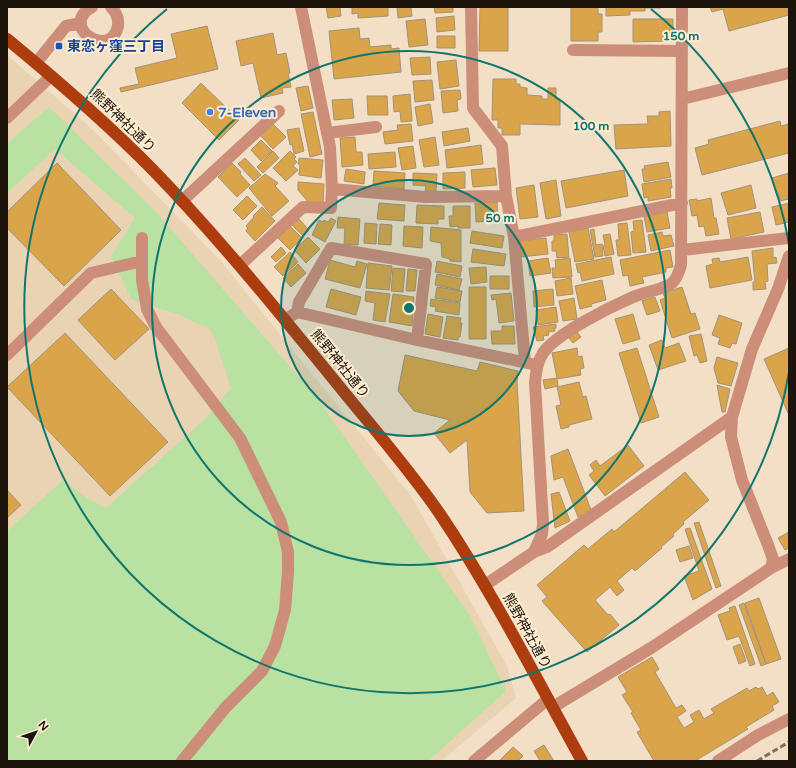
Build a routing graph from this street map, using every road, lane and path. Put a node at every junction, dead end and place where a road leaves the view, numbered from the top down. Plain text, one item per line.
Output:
1 (92, 7) edge
2 (110, 7) edge
3 (301, 7) edge
4 (470, 7) edge
5 (682, 7) edge
6 (81, 22) junction
7 (7, 39) edge
8 (573, 50) dead end
9 (682, 51) junction
10 (36, 63) junction
11 (789, 73) edge
12 (52, 76) junction
13 (682, 99) junction
14 (279, 111) dead end
15 (7, 118) edge
16 (376, 127) dead end
17 (327, 133) junction
18 (332, 189) junction
19 (506, 196) junction
20 (182, 201) junction
21 (682, 203) junction
22 (514, 237) junction
23 (142, 238) dead end
24 (789, 238) edge
25 (682, 250) junction
26 (789, 256) edge
27 (142, 261) junction
28 (240, 265) junction
29 (297, 312) junction
30 (285, 320) junction
31 (417, 340) junction
32 (7, 355) edge
33 (531, 363) junction
34 (732, 417) junction
35 (534, 552) junction
36 (789, 559) edge
37 (771, 568) junction
38 (485, 585) junction
39 (550, 703) junction
40 (789, 718) edge
41 (182, 761) edge
42 (474, 761) edge
43 (582, 761) edge
44 (718, 761) edge

1 - 6 street
2 - 6 street
3 - 17 street
4 - 19 street
5 - 9 street
6 - 10 street
7 - 10 main road, 熊野神社通り
8 - 9 street
9 - 13 street
10 - 12 main road, 熊野神社通り
11 - 13 street
12 - 15 street
12 - 20 main road, 熊野神社通り
13 - 21 street
14 - 20 street
16 - 17 street
17 - 18 street
18 - 19 street
18 - 28 street
19 - 22 street
20 - 28 main road, 熊野神社通り
21 - 22 street
21 - 25 street
22 - 33 street
23 - 27 street
24 - 25 street
25 - 33 street
26 - 34 street
27 - 32 street
27 - 41 street
28 - 30 main road, 熊野神社通り
29 - 30 street
29 - 31 street
29 - 31 street
30 - 38 main road, 熊野神社通り
31 - 33 street
33 - 35 street
34 - 35 street
34 - 37 street
35 - 38 street
36 - 37 street
37 - 39 street
38 - 39 main road, 熊野神社通り
39 - 42 street
39 - 43 main road, 熊野神社通り
40 - 44 street

